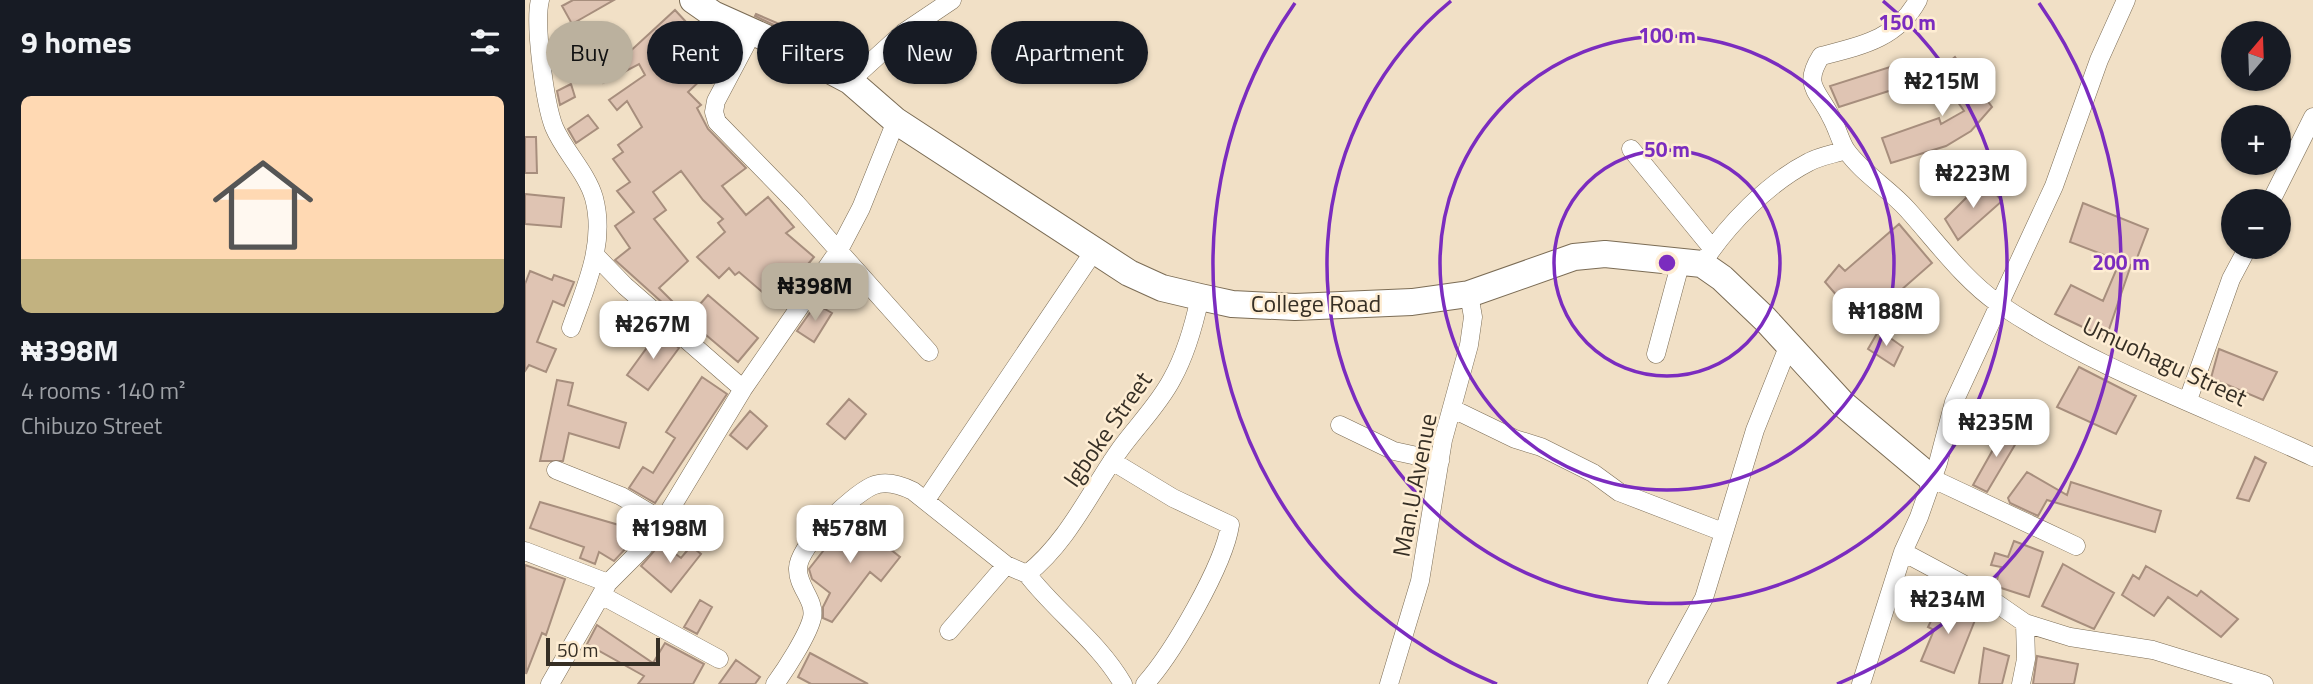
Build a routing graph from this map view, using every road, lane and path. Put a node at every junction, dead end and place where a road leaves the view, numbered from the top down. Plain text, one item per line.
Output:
1 (693, 0) edge
2 (952, 0) edge
3 (1918, 0) edge
4 (2126, 0) edge
5 (535, 5) edge
6 (751, 33) junction
7 (757, 36) edge
8 (869, 64) edge
9 (853, 84) edge
10 (2313, 117) edge
11 (896, 121) junction
12 (1630, 149) dead end
13 (1846, 150) junction
14 (2277, 189) edge
15 (839, 250) junction
16 (1094, 251) junction
17 (596, 256) junction
18 (1698, 258) junction
19 (2242, 259) edge
20 (1469, 294) junction
21 (1199, 297) junction
22 (1999, 304) junction
23 (571, 328) dead end
24 (1788, 346) junction
25 (929, 352) dead end
26 (1656, 354) dead end
27 (743, 389) junction
28 (2188, 400) junction
29 (1453, 410) junction
30 (1340, 425) dead end
31 (2313, 457) edge
32 (1112, 461) junction
33 (1440, 461) junction
34 (556, 470) dead end
35 (1931, 478) junction
36 (926, 500) junction
37 (663, 521) junction
38 (1723, 532) junction
39 (2076, 546) dead end
40 (525, 551) edge
41 (1903, 552) junction
42 (1006, 565) junction
43 (1027, 573) junction
44 (604, 589) junction
45 (2025, 624) junction
46 (949, 631) dead end
47 (719, 659) dead end
48 (779, 683) edge
49 (550, 684) edge
50 (1123, 684) edge
51 (1145, 684) edge
52 (1389, 684) edge
53 (1657, 684) edge
54 (1861, 684) edge
55 (2021, 684) edge
56 (2264, 684) edge

1 - 6 main road, College Road
2 - 8 street
3 - 13 street, Umuohagu Street
4 - 22 street
5 - 17 street
6 - 7 main road, College Road
6 - 15 street
9 - 11 main road, College Road
10 - 14 street
11 - 15 street
11 - 16 main road, College Road
12 - 18 street
13 - 18 street
13 - 22 street, Umuohagu Street
15 - 25 street
15 - 27 street
16 - 21 main road, College Road
16 - 36 street
17 - 23 street
17 - 27 street
18 - 20 main road, College Road
18 - 24 main road
18 - 26 street
19 - 28 street
20 - 21 main road, College Road
20 - 29 street, Man.U.Avenue
21 - 32 street, Igboke Street
22 - 28 street, Umuohagu Street
22 - 35 street
24 - 35 main road
24 - 38 street
27 - 37 street
28 - 31 street, Umuohagu Street
29 - 33 street, Man.U.Avenue
29 - 38 street
30 - 33 street
32 - 43 street, Igboke Street
32 - 51 street
33 - 52 street, Man.U.Avenue
34 - 37 street
35 - 39 street
35 - 41 street
36 - 42 street
36 - 48 street
37 - 44 street
38 - 53 street
40 - 44 street
41 - 45 street
41 - 54 street
42 - 43 street
42 - 46 street
43 - 50 street
44 - 47 street
44 - 49 street
45 - 55 street
45 - 56 street

